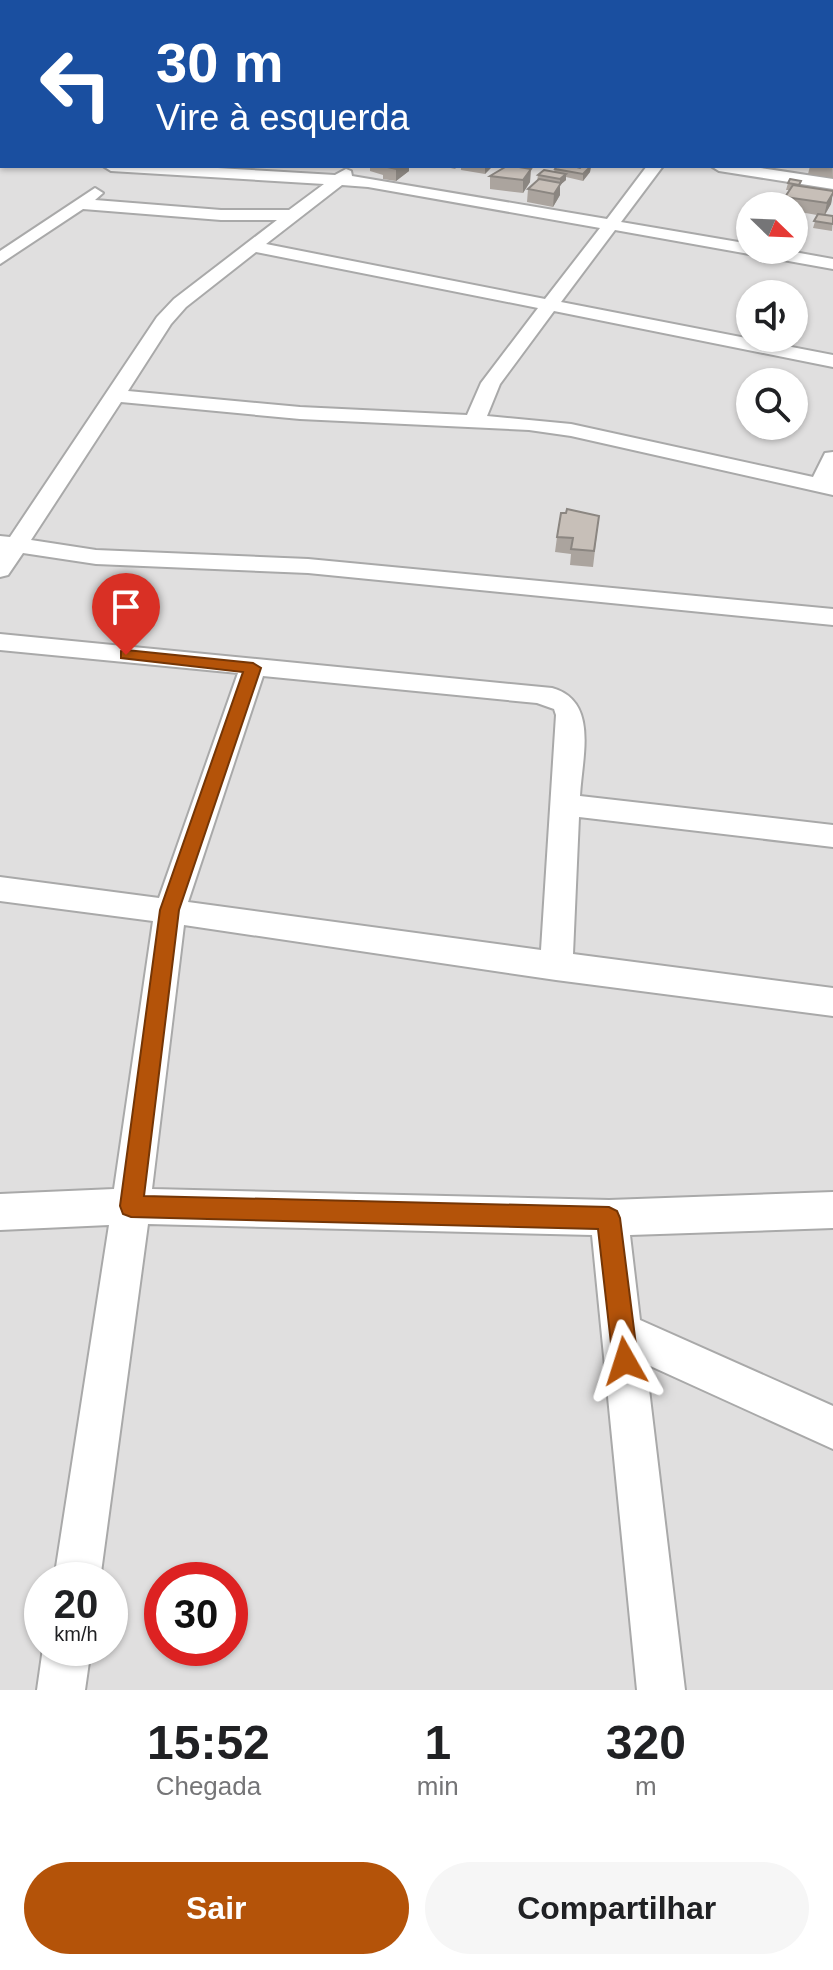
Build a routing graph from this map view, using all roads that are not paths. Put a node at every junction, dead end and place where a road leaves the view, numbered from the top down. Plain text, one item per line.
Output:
1 (122, 168) edge
2 (141, 168) edge
3 (355, 168) edge
4 (653, 168) edge
5 (732, 168) edge
6 (341, 179) junction
7 (833, 184) edge
8 (83, 204) junction
9 (221, 215) junction
10 (292, 215) junction
11 (608, 225) junction
12 (274, 229) junction
13 (0, 238) edge
14 (27, 240) junction
15 (250, 246) junction
16 (736, 247) edge
17 (0, 259) edge
18 (808, 260) edge
19 (833, 264) edge
20 (549, 305) junction
21 (833, 361) edge
22 (117, 396) junction
23 (475, 422) junction
24 (833, 458) edge
25 (827, 487) edge
26 (8, 544) edge
27 (0, 570) edge
28 (833, 617) edge
29 (0, 642) edge
30 (253, 668) junction
31 (567, 805) junction
32 (833, 836) edge
33 (0, 889) edge
34 (170, 910) junction
35 (556, 967) junction
36 (833, 1002) edge
37 (131, 1206) junction
38 (833, 1210) edge
39 (0, 1212) edge
40 (609, 1218) junction
41 (622, 1332) junction
42 (833, 1428) edge
43 (80, 1562) edge
44 (64, 1666) edge
45 (61, 1690) edge
46 (661, 1690) edge

1 - 8 street
2 - 6 street
3 - 6 street
4 - 11 street
5 - 7 street
6 - 10 street
6 - 11 street
8 - 9 street
8 - 14 street
9 - 10 street
9 - 12 street
10 - 12 street
11 - 16 street
11 - 20 street
12 - 15 street
13 - 14 street
14 - 17 street
15 - 20 street
15 - 22 street
18 - 19 street
20 - 21 street
20 - 23 street
22 - 23 street
22 - 26 street
23 - 25 street
24 - 25 street
26 - 27 street
26 - 28 street
29 - 30 street
30 - 31 street
30 - 34 street
31 - 32 street
31 - 35 street
33 - 34 street
34 - 35 street
34 - 37 street
35 - 36 street
37 - 39 street
37 - 40 street
37 - 43 street
38 - 40 street
40 - 41 street
41 - 42 street
41 - 46 street
44 - 45 street

